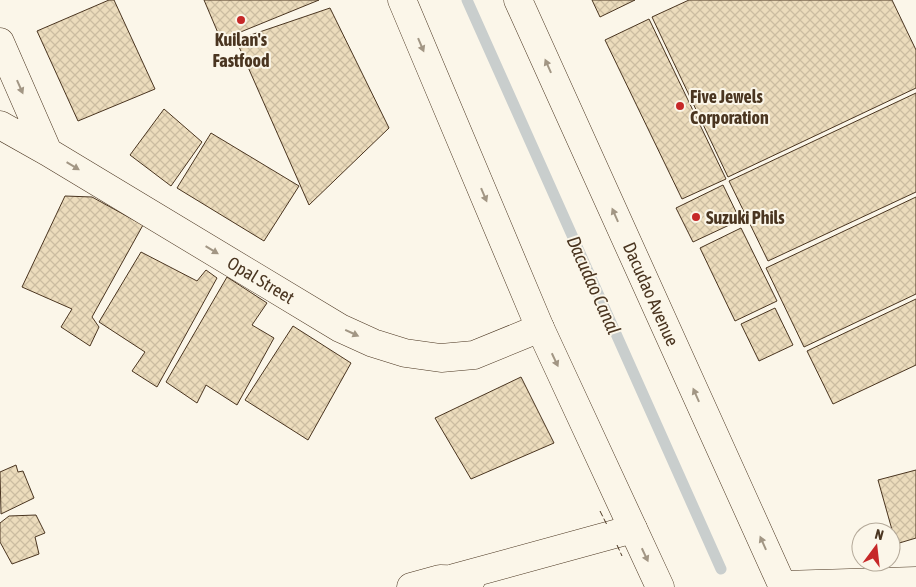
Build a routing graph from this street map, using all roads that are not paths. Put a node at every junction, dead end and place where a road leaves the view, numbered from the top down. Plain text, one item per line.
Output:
1 (402, 0) edge
2 (518, 0) edge
3 (0, 42) edge
4 (0, 125) edge
5 (48, 152) junction
6 (540, 328) junction
7 (633, 529) junction
8 (454, 578) junction
9 (916, 582) edge
10 (783, 586) edge
11 (411, 587) edge
12 (492, 587) edge
13 (660, 587) edge

1 -> 6 main road
10 -> 2 main road, Dacudao Avenue
3 -> 5 main road
4 - 5 main road, Opal Street
5 -> 6 main road, Opal Street
6 -> 7 main road
7 - 8 main road
7 -> 13 main road
8 - 11 main road
8 - 12 main road
9 - 10 main road

